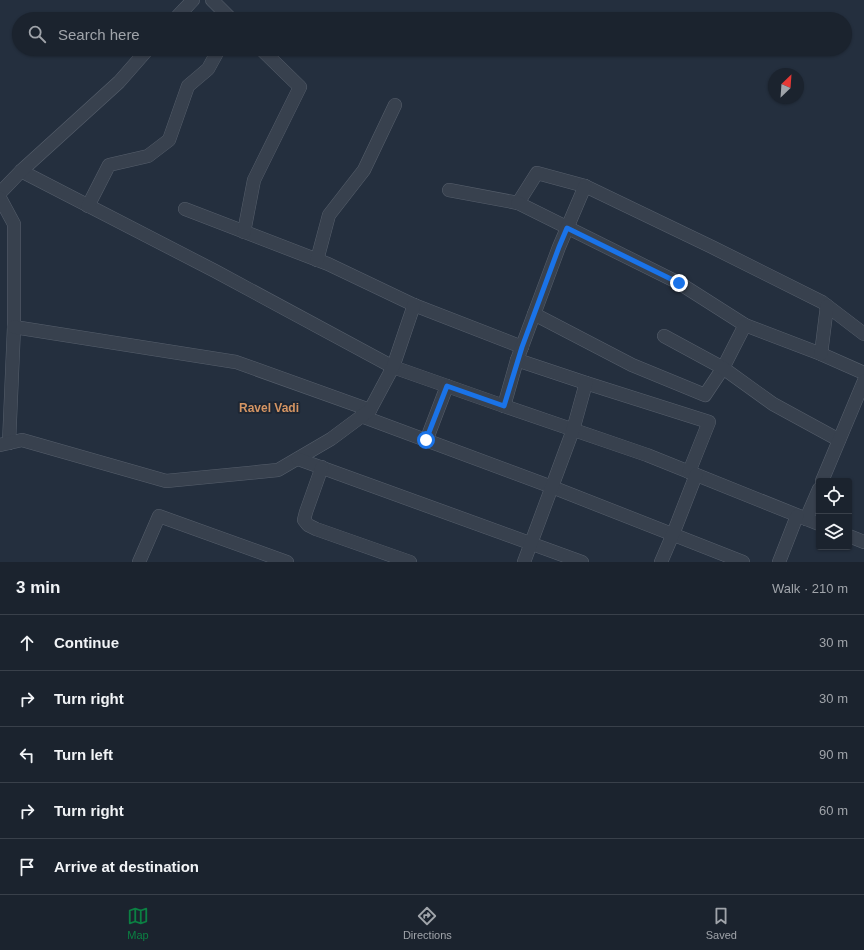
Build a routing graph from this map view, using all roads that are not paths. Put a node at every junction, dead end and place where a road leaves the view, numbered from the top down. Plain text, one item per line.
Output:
1 (193, 0) edge
2 (212, 0) edge
3 (182, 12) edge
4 (224, 12) edge
5 (142, 56) edge
6 (215, 56) edge
7 (268, 56) edge
8 (395, 104) dead end
9 (22, 172) junction
10 (585, 186) junction
11 (449, 190) dead end
12 (0, 193) edge
13 (0, 198) edge
14 (518, 203) junction
15 (88, 206) junction
16 (185, 209) dead end
17 (567, 228) junction
18 (244, 232) junction
19 (317, 260) junction
20 (414, 305) junction
21 (827, 306) junction
22 (534, 314) junction
23 (745, 325) junction
24 (14, 327) junction
25 (864, 334) edge
26 (664, 336) dead end
27 (522, 347) junction
28 (821, 354) junction
29 (517, 360) junction
30 (393, 367) junction
31 (723, 368) junction
32 (864, 373) edge
33 (864, 381) edge
34 (586, 383) junction
35 (447, 386) junction
36 (504, 406) junction
37 (365, 413) junction
38 (573, 430) junction
39 (426, 440) junction
40 (839, 440) junction
41 (4, 444) edge
42 (298, 459) junction
43 (322, 467) junction
44 (693, 474) junction
45 (823, 478) edge
46 (552, 487) junction
47 (816, 494) edge
48 (802, 517) junction
49 (816, 523) edge
50 (673, 534) junction
51 (852, 537) edge
52 (864, 542) edge
53 (531, 544) junction
54 (139, 562) edge
55 (287, 562) edge
56 (410, 562) edge
57 (524, 562) edge
58 (582, 562) edge
59 (661, 562) edge
60 (743, 562) edge
61 (779, 562) edge

1 - 3 street
2 - 4 street
5 - 9 street
6 - 15 street
7 - 18 street
8 - 19 street
9 - 12 street
9 - 15 street
10 - 14 street
10 - 17 street
10 - 21 street
11 - 14 street
13 - 24 street
14 - 17 street
15 - 30 street
16 - 18 street
17 - 22 street
17 - 23 street
18 - 19 street
19 - 20 street
20 - 27 street
20 - 30 street
21 - 25 street
21 - 28 street
22 - 27 street
22 - 31 street
23 - 28 street
23 - 31 street
24 - 37 street
24 - 41 street
26 - 31 street
27 - 29 street
28 - 32 street
29 - 34 street
29 - 36 street
30 - 35 street
30 - 37 street
31 - 40 street
33 - 40 street
34 - 38 street
34 - 44 street
35 - 36 street
35 - 39 street
36 - 38 street
37 - 39 street
37 - 42 street
38 - 44 street
38 - 46 street
39 - 46 street
40 - 45 street
41 - 42 street
42 - 43 street
43 - 53 street
43 - 56 street
44 - 48 street
44 - 50 street
46 - 50 street
46 - 53 street
47 - 48 street
48 - 49 street
48 - 61 street
50 - 59 street
50 - 60 street
51 - 52 street
53 - 57 street
53 - 58 street
54 - 55 street

